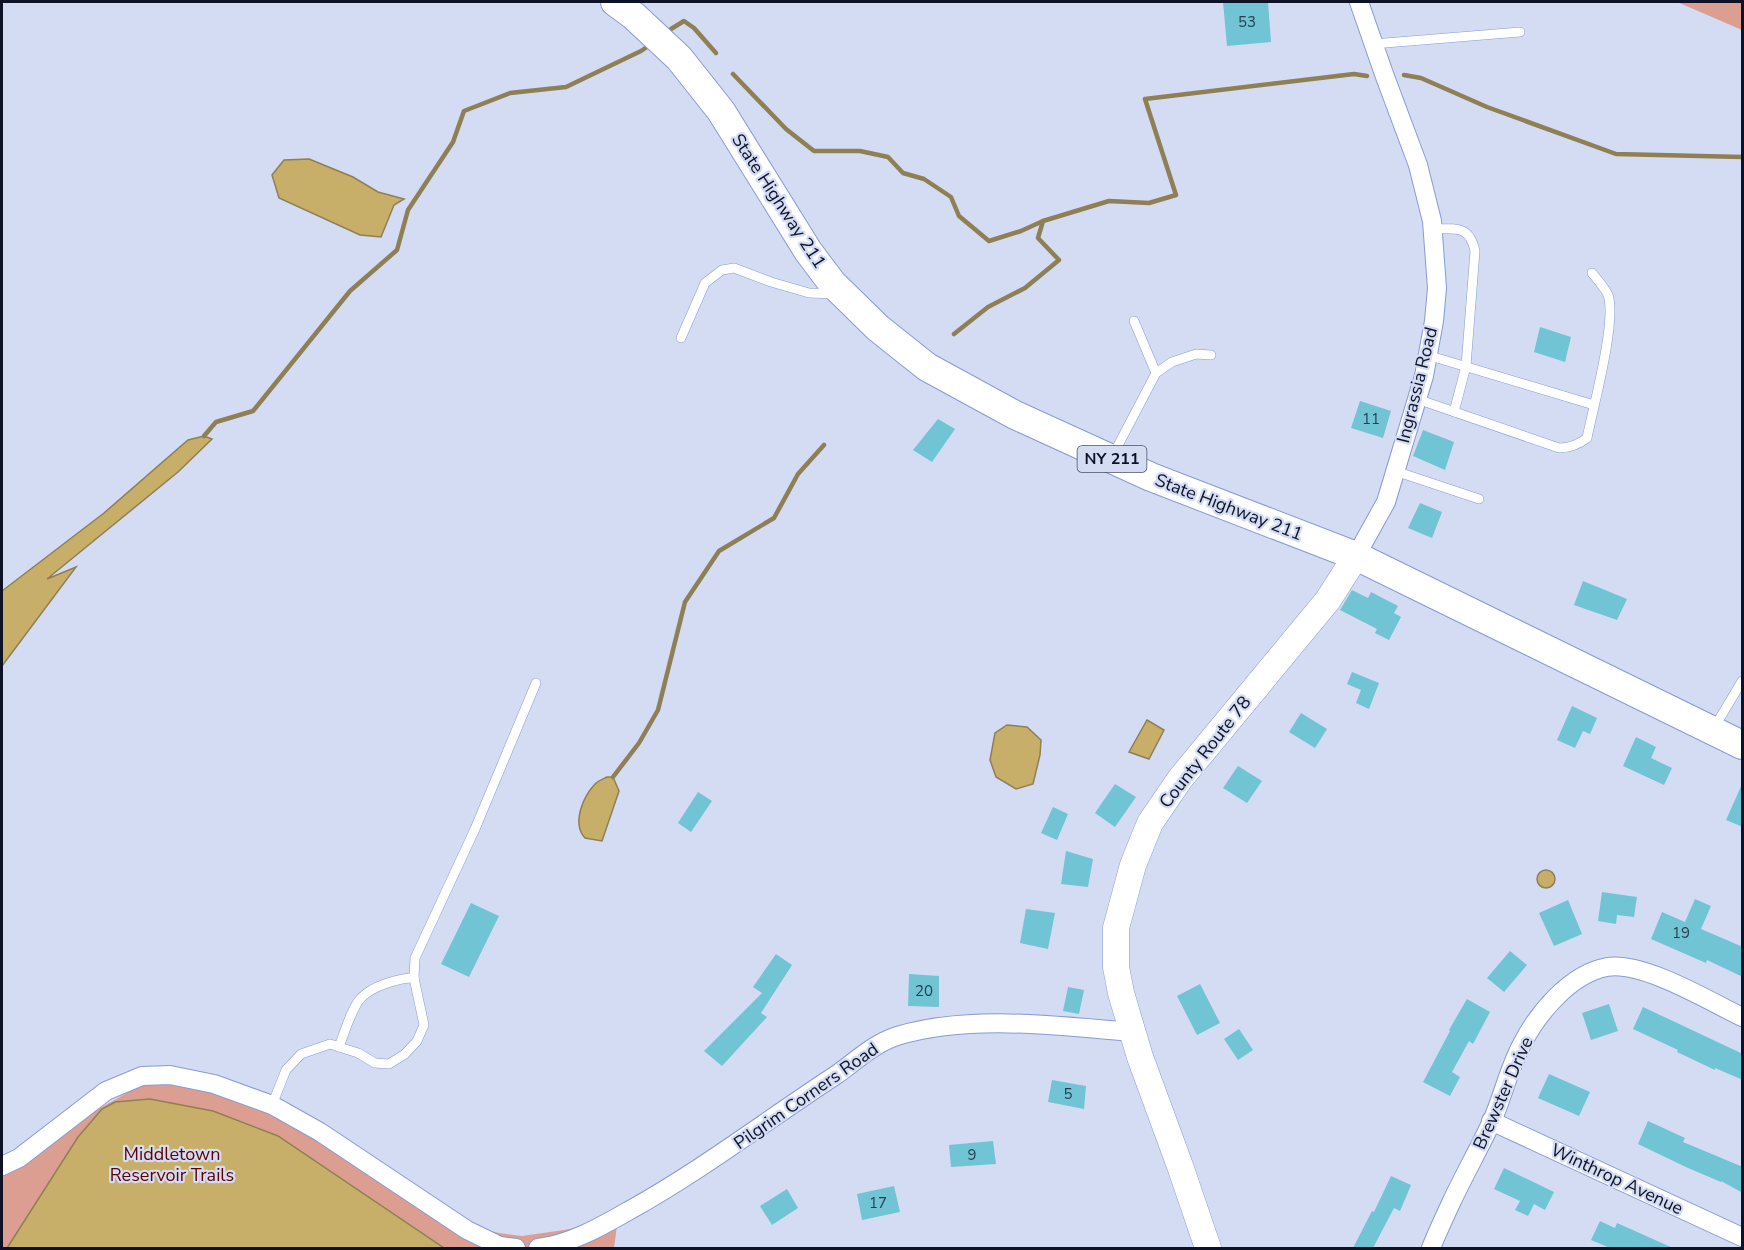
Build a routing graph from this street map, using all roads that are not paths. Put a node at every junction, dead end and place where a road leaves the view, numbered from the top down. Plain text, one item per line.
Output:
1 (615, 2) edge
2 (1359, 2) edge
3 (1520, 32) dead end
4 (1373, 44) junction
5 (1432, 229) junction
6 (1592, 273) dead end
7 (843, 294) junction
8 (1134, 321) dead end
9 (681, 338) dead end
10 (1211, 355) dead end
11 (1427, 355) junction
12 (1466, 366) junction
13 (1156, 373) junction
14 (1417, 399) junction
15 (1594, 405) junction
16 (1454, 412) junction
17 (1111, 459) junction
18 (1395, 471) junction
19 (1479, 499) dead end
20 (1356, 556) junction
21 (1743, 681) edge
22 (536, 683) dead end
23 (1712, 730) junction
24 (1743, 745) edge
25 (414, 978) junction
26 (1743, 1017) edge
27 (1133, 1032) junction
28 (339, 1047) junction
29 (272, 1105) junction
30 (1491, 1121) junction
31 (2, 1166) edge
32 (1743, 1237) edge
33 (516, 1248) edge
34 (538, 1248) edge
35 (1208, 1248) edge
36 (1431, 1248) edge

1 - 7 main road, State Highway 211 / NY 211
2 - 4 street, Ingrassia Road
3 - 4 lane
4 - 5 street, Ingrassia Road
5 - 11 street, Ingrassia Road
5 - 12 lane
6 - 15 lane
7 - 9 lane
7 - 17 main road, State Highway 211 / NY 211
8 - 13 lane
10 - 13 lane
11 - 12 lane
11 - 14 street, Ingrassia Road
12 - 15 lane
12 - 16 lane
13 - 17 lane
14 - 16 lane
14 - 18 street, Ingrassia Road
15 - 16 lane
17 - 20 main road, State Highway 211 / NY 211
18 - 19 lane
18 - 20 street, Ingrassia Road
20 - 23 main road, State Highway 211 / NY 211
20 - 27 street, County Route 78
21 - 23 lane
22 - 25 lane
23 - 24 main road, State Highway 211 / NY 211
25 - 28 lane
25 - 28 lane
26 - 30 street, Brewster Drive
27 - 34 street, Pilgrim Corners Road
27 - 35 street, County Route 78
28 - 29 lane
29 - 31 street
29 - 33 street
30 - 32 street, Winthrop Avenue
30 - 36 street, Brewster Drive

